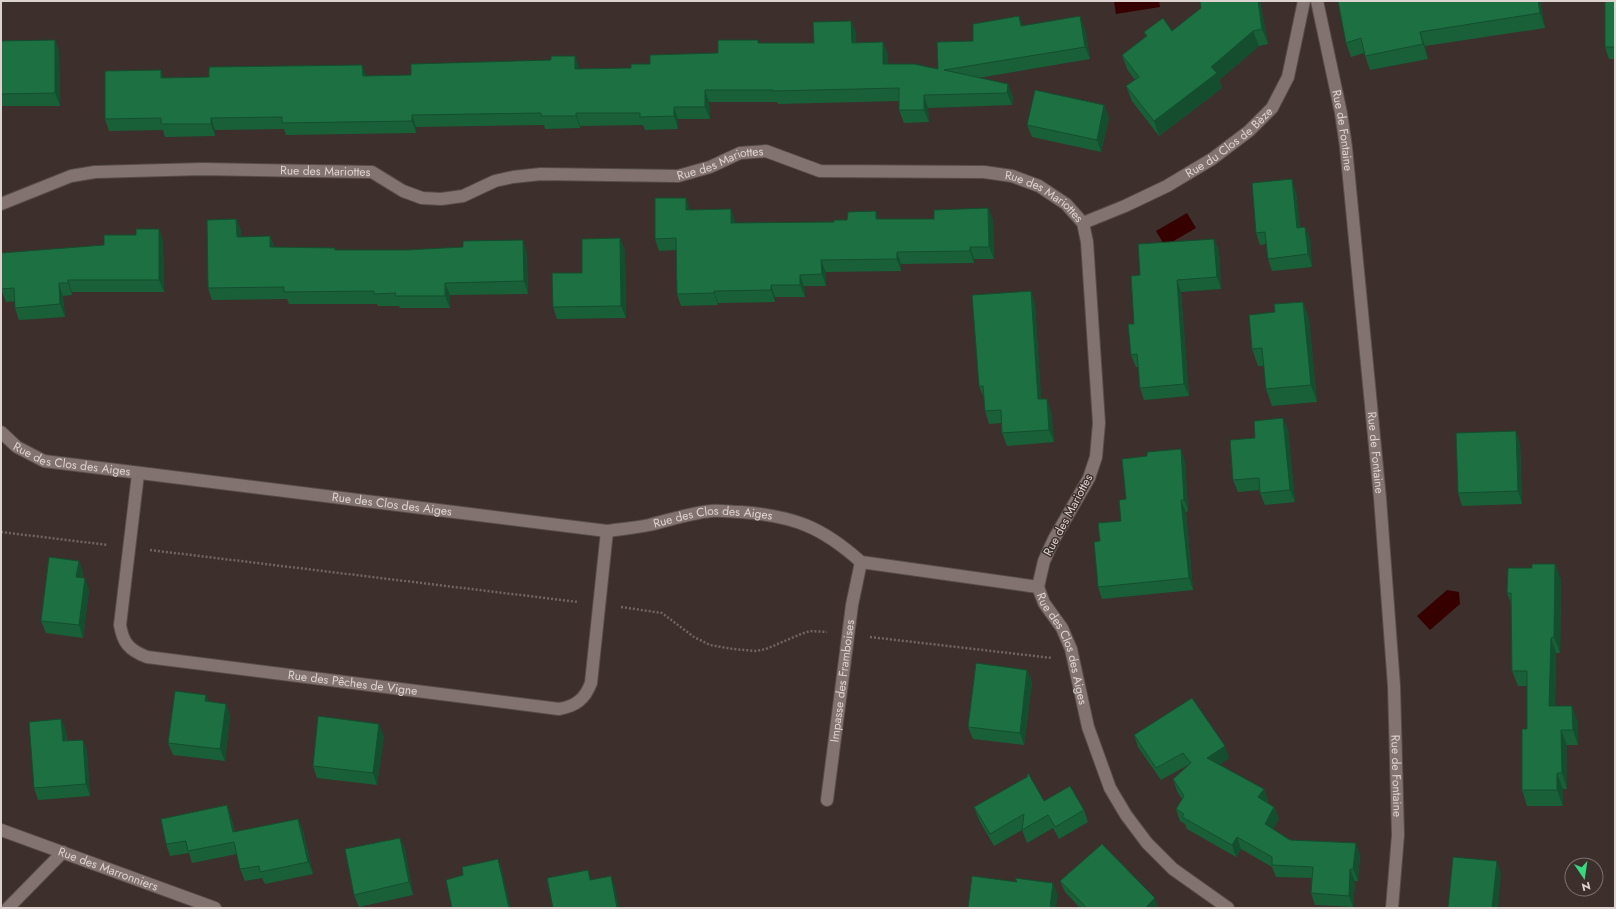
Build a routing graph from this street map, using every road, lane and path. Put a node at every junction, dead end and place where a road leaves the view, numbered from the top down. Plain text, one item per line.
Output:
1 (1304, 1) edge
2 (1317, 1) edge
3 (1, 204) edge
4 (1082, 223) junction
5 (1, 432) edge
6 (138, 474) junction
7 (607, 531) junction
8 (1, 532) edge
9 (129, 548) junction
10 (861, 562) junction
11 (1038, 587) junction
12 (599, 604) junction
13 (848, 634) junction
14 (1071, 649) junction
15 (827, 800) dead end
16 (1, 830) edge
17 (63, 852) junction
18 (8, 908) edge
19 (215, 908) edge
20 (1228, 908) edge
21 (1392, 908) edge

1 - 4 street, Rue du Clos de Bèze
2 - 21 street, Rue de Fontaine
3 - 4 street, Rue des Mariottes
4 - 11 street, Rue des Mariottes
5 - 6 street, Rue des Clos des Aiges
6 - 7 street, Rue des Clos des Aiges
6 - 9 street, Rue des Pêches de Vigne
7 - 10 street, Rue des Clos des Aiges
7 - 12 street, Rue des Pêches de Vigne
8 - 9 path
9 - 12 path
9 - 12 street, Rue des Pêches de Vigne
10 - 11 street, Rue des Clos des Aiges
10 - 13 street, Impasse des Framboises
11 - 14 street, Rue des Clos des Aiges
12 - 13 path
13 - 14 path
13 - 15 street, Impasse des Framboises
14 - 20 street, Rue des Clos des Aiges
16 - 17 street, Rue des Marronniers
17 - 18 street
17 - 19 street, Rue des Marronniers

